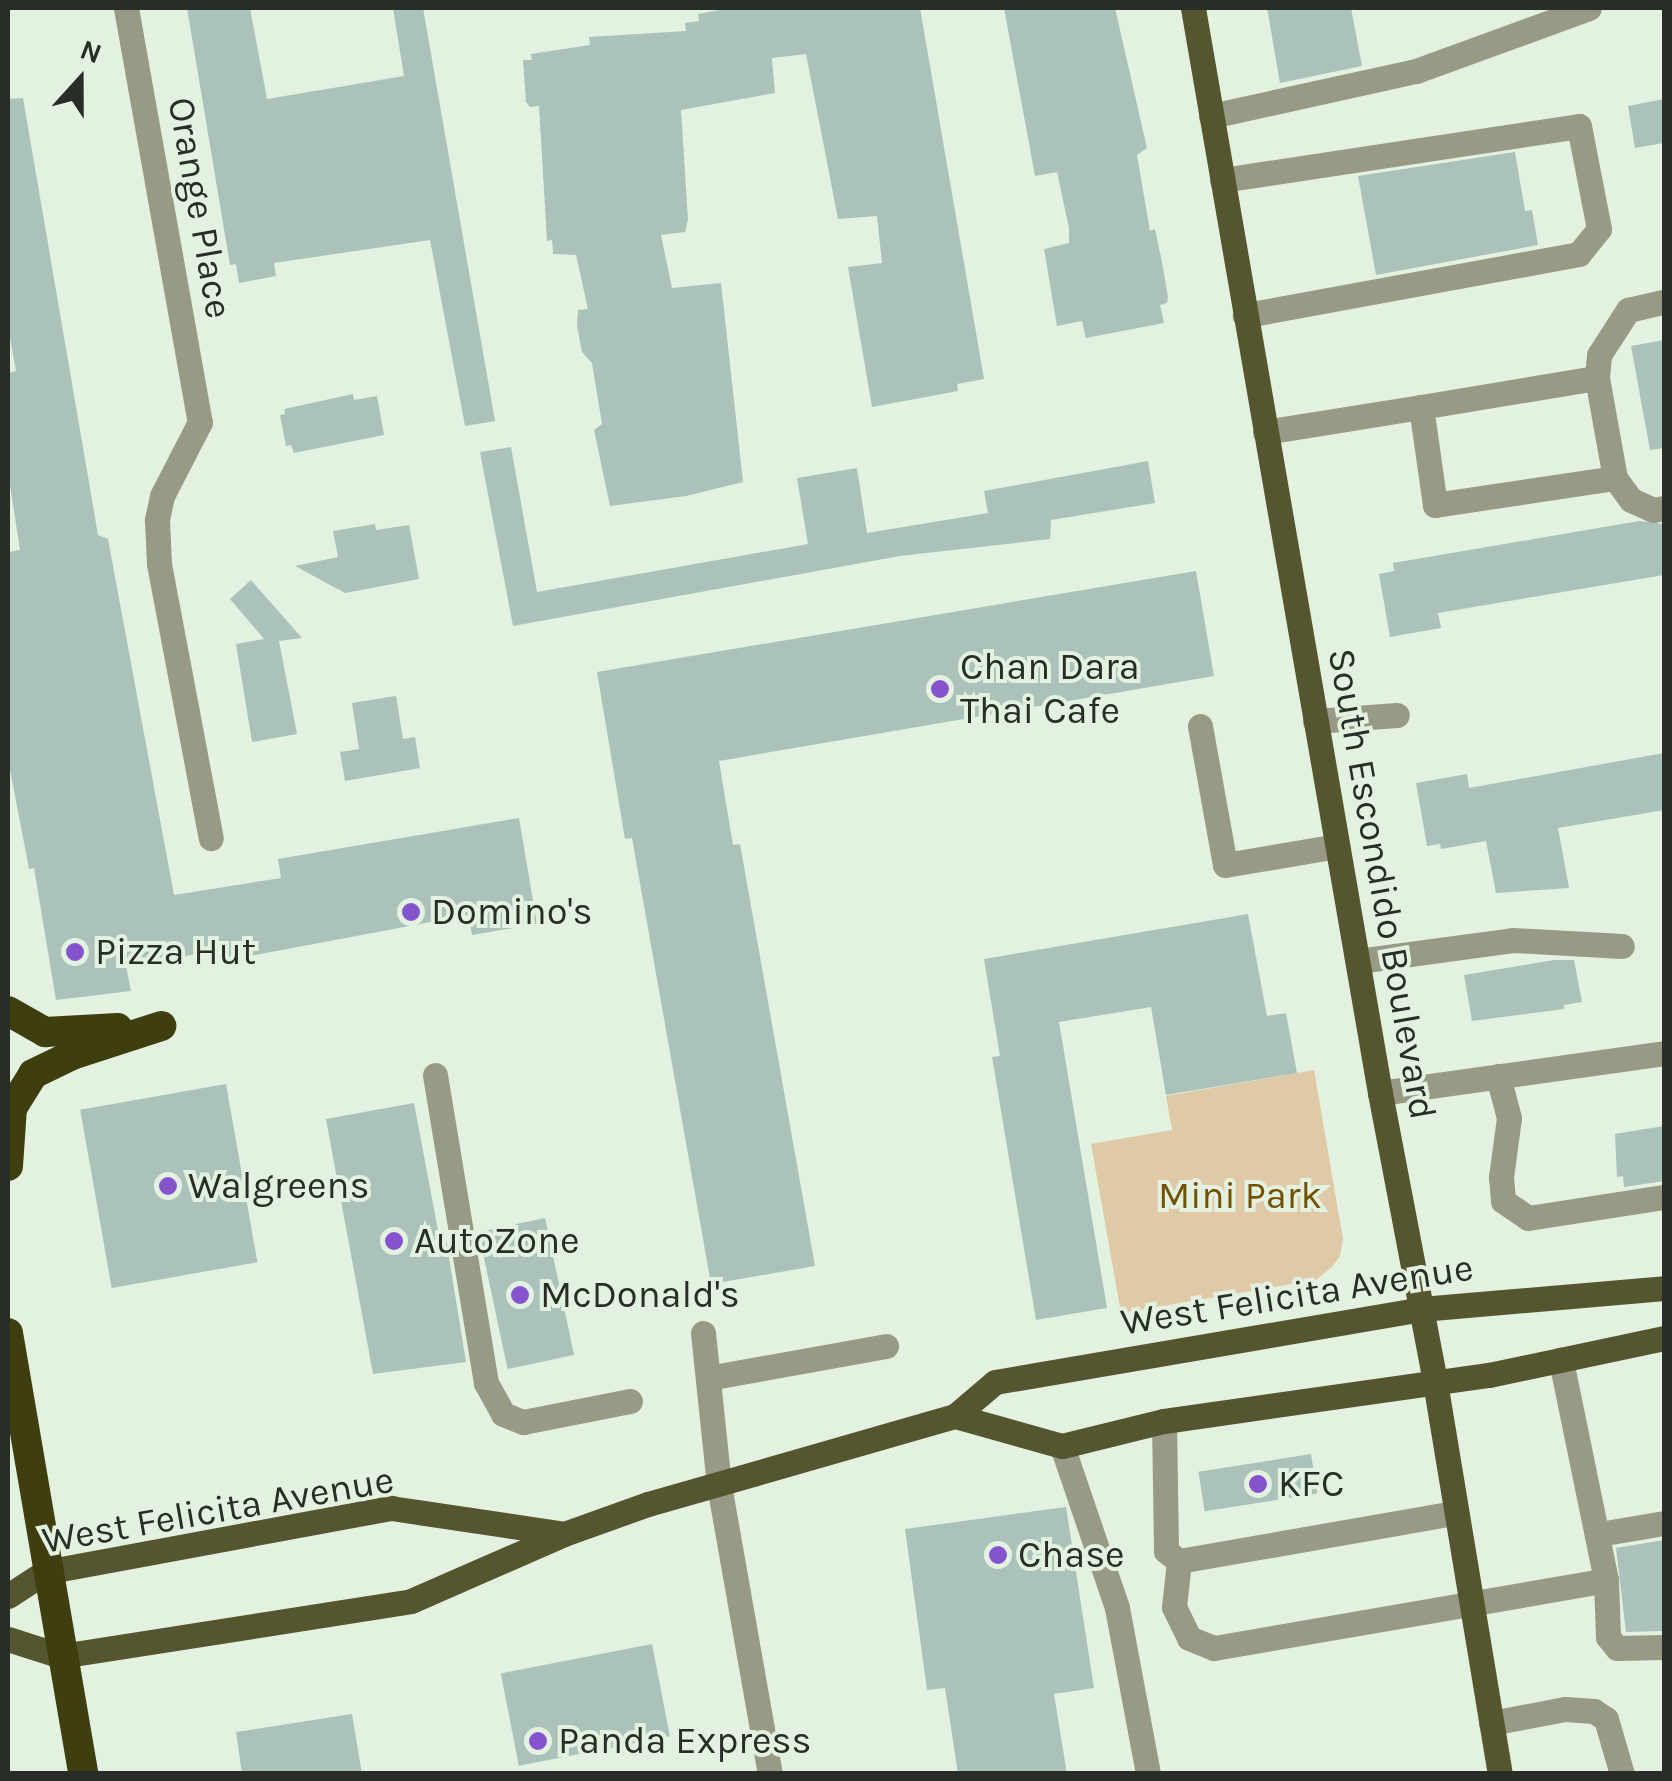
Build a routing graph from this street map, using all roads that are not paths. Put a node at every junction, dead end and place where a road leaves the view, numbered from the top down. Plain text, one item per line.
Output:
1 (126, 8) edge
2 (1193, 8) edge
3 (1588, 8) edge
4 (1211, 116) junction
5 (1222, 180) junction
6 (1664, 302) edge
7 (1245, 314) junction
8 (1597, 378) junction
9 (1422, 407) junction
10 (1265, 432) junction
11 (1615, 478) junction
12 (1664, 508) edge
13 (1397, 716) dead end
14 (1316, 722) junction
15 (1200, 726) dead end
16 (210, 838) dead end
17 (1337, 846) junction
18 (1622, 946) dead end
19 (1358, 961) junction
20 (8, 1011) edge
21 (1664, 1053) edge
22 (435, 1075) dead end
23 (1498, 1076) junction
24 (1380, 1093) junction
25 (8, 1166) edge
26 (1664, 1196) edge
27 (1664, 1288) edge
28 (1421, 1309) junction
29 (703, 1332) dead end
30 (8, 1333) edge
31 (1664, 1338) edge
32 (886, 1346) dead end
33 (1561, 1360) junction
34 (708, 1378) junction
35 (1435, 1382) junction
36 (630, 1401) dead end
37 (955, 1416) junction
38 (1164, 1421) junction
39 (1062, 1446) junction
40 (719, 1485) junction
41 (1454, 1513) junction
42 (1664, 1522) edge
43 (564, 1534) junction
44 (1600, 1534) junction
45 (1179, 1561) junction
46 (46, 1572) junction
47 (1606, 1580) junction
48 (8, 1596) edge
49 (1470, 1605) junction
50 (8, 1639) edge
51 (1664, 1648) edge
52 (61, 1656) junction
53 (1491, 1723) junction
54 (82, 1774) edge
55 (770, 1774) edge
56 (1148, 1774) edge
57 (1500, 1774) edge
58 (1622, 1774) edge

1 - 16 street, Orange Place
2 - 4 main road, South Escondido Boulevard
3 - 4 street
4 - 5 main road, South Escondido Boulevard
5 - 7 main road, South Escondido Boulevard
5 - 7 street
6 - 8 street
7 - 10 main road, South Escondido Boulevard
8 - 9 street
8 - 11 street
9 - 10 street
9 - 11 street
10 - 14 main road, South Escondido Boulevard
11 - 12 street
13 - 14 street
14 - 17 main road, South Escondido Boulevard
15 - 17 street
17 - 19 main road, South Escondido Boulevard
18 - 19 street
19 - 24 main road, South Escondido Boulevard
20 - 25 highway
21 - 23 street
22 - 36 street
23 - 24 street
23 - 26 street
24 - 28 main road, South Escondido Boulevard
27 - 28 main road, West Felicita Avenue
28 - 35 main road, South Escondido Boulevard
28 - 37 main road, West Felicita Avenue
29 - 34 street
30 - 46 highway
31 - 33 main road, West Felicita Avenue
32 - 34 street
33 - 35 main road, West Felicita Avenue
33 - 44 street
34 - 40 street
35 - 38 main road, West Felicita Avenue
35 - 41 main road, South Escondido Boulevard
37 - 39 main road, West Felicita Avenue
37 - 40 main road, West Felicita Avenue
38 - 39 main road, West Felicita Avenue
38 - 45 street
39 - 56 street
40 - 43 main road, West Felicita Avenue
40 - 55 street
41 - 45 street
41 - 49 main road, South Escondido Boulevard
42 - 44 street
43 - 46 main road, West Felicita Avenue
43 - 52 main road, West Felicita Avenue
44 - 47 street
45 - 49 street
46 - 48 main road, West Felicita Avenue
46 - 52 highway
47 - 49 street
47 - 51 street
49 - 53 main road, South Escondido Boulevard
50 - 52 main road, West Felicita Avenue
52 - 54 highway
53 - 57 main road, South Escondido Boulevard
53 - 58 street

